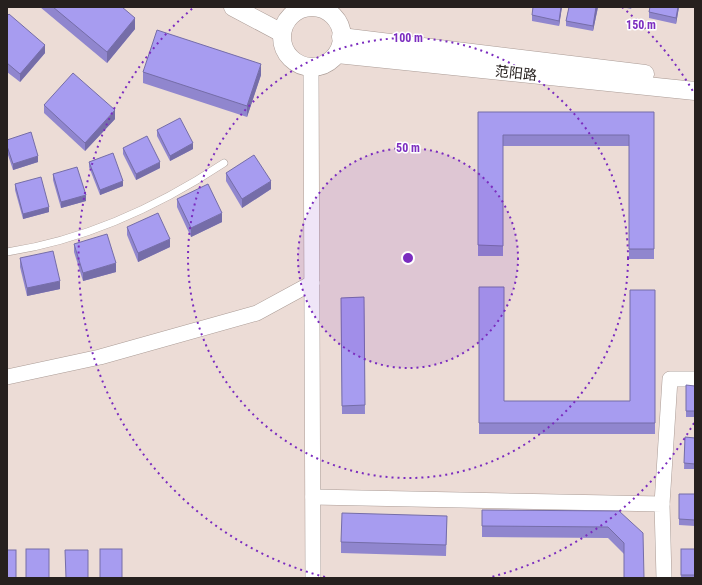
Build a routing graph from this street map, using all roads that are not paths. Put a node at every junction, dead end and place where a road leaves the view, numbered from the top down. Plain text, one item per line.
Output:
1 (233, 7) edge
2 (282, 33) junction
3 (341, 37) junction
4 (337, 54) junction
5 (311, 66) junction
6 (695, 80) edge
7 (695, 91) edge
8 (224, 163) dead end
9 (7, 252) edge
10 (312, 283) junction
11 (7, 377) edge
12 (695, 379) edge
13 (313, 497) junction
14 (662, 504) junction
15 (313, 578) edge
16 (664, 578) edge

1 - 2 street
2 - 3 street
2 - 5 street
3 - 4 street
3 - 6 street, 范阳路
4 - 5 street
4 - 7 street, 范阳路
5 - 10 street
8 - 9 lane
10 - 11 street
10 - 13 street
12 - 14 street
13 - 14 street
13 - 15 street
14 - 16 street

